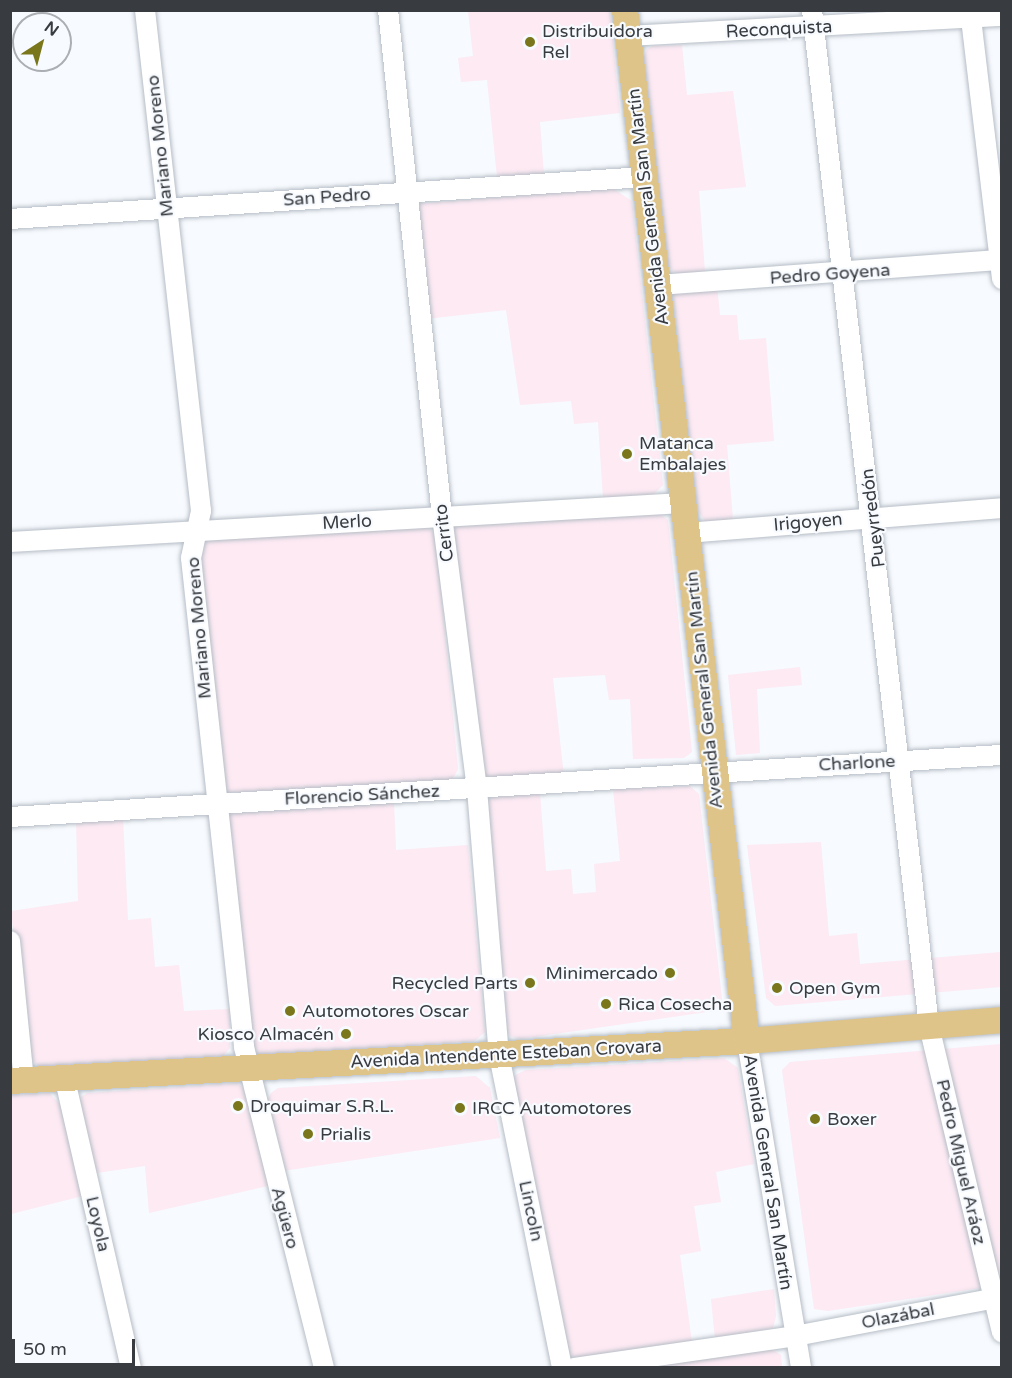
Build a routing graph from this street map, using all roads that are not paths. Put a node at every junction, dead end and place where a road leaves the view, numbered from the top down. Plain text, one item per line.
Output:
1 (145, 10) edge
2 (388, 10) edge
3 (625, 10) edge
4 (970, 15) edge
5 (1002, 16) edge
6 (813, 19) edge
7 (628, 36) junction
8 (644, 177) junction
9 (409, 192) junction
10 (167, 208) junction
11 (10, 219) edge
12 (1001, 266) edge
13 (845, 273) junction
14 (658, 285) junction
15 (683, 504) junction
16 (1002, 508) edge
17 (442, 516) junction
18 (872, 517) junction
19 (195, 531) junction
20 (686, 532) junction
21 (10, 542) edge
22 (1002, 755) edge
23 (902, 761) junction
24 (713, 772) junction
25 (477, 789) junction
26 (214, 803) junction
27 (10, 817) edge
28 (10, 941) edge
29 (1002, 1020) edge
30 (930, 1026) junction
31 (747, 1041) junction
32 (499, 1055) junction
33 (247, 1068) junction
34 (65, 1080) junction
35 (17, 1081) edge
36 (997, 1298) edge
37 (1002, 1332) edge
38 (795, 1335) junction
39 (131, 1368) edge
40 (324, 1368) edge
41 (562, 1368) edge
42 (574, 1368) edge
43 (801, 1368) edge

1 - 10 street, Mariano Moreno
2 - 9 street, Cerrito
3 - 7 main road, Avenida General San Martín
4 - 5 street, Reconquista
4 - 6 street, Reconquista
4 - 12 street
6 - 7 street, Reconquista
6 - 13 street, Pueyrredón
7 - 8 main road, Avenida General San Martín
8 - 9 street, San Pedro
8 - 14 main road, Avenida General San Martín
9 - 10 street, San Pedro
9 - 17 street, Cerrito
10 - 11 street, San Pedro
10 - 19 street, Mariano Moreno
12 - 13 street, Pedro Goyena
13 - 14 street, Pedro Goyena
13 - 18 street, Pueyrredón
14 - 15 main road, Avenida General San Martín
15 - 17 street, Merlo
15 - 20 main road, Avenida General San Martín
16 - 18 street, Irigoyen
17 - 19 street, Merlo
17 - 25 street, Cerrito
18 - 20 street, Irigoyen
18 - 23 street, Pueyrredón
19 - 21 street, Merlo
19 - 26 street, Mariano Moreno
20 - 24 main road, Avenida General San Martín
22 - 23 street, Charlone
23 - 24 street, Charlone
23 - 30 street, Pueyrredón
24 - 25 street, Florencio Sánchez
24 - 31 main road, Avenida General San Martín
25 - 26 street, Florencio Sánchez
25 - 32 street, Cerrito
26 - 27 street, Florencio Sánchez
26 - 33 street, Mariano Moreno
28 - 35 street
29 - 30 main road, Avenida Intendente Esteban Crovara
30 - 31 main road, Avenida Intendente Esteban Crovara
30 - 36 street, Pedro Miguel Aráoz
31 - 32 main road, Avenida Intendente Esteban Crovara
31 - 38 street, Avenida General San Martín
32 - 33 main road, Avenida Intendente Esteban Crovara
32 - 41 street, Lincoln
33 - 34 main road, Avenida Intendente Esteban Crovara
33 - 40 street, Agüero
34 - 35 main road, Avenida Intendente Esteban Crovara
34 - 39 street, Loyola
36 - 37 street, Pedro Miguel Aráoz
36 - 38 street, Olazábal
38 - 42 street, Olazábal
38 - 43 street, Avenida General San Martín

